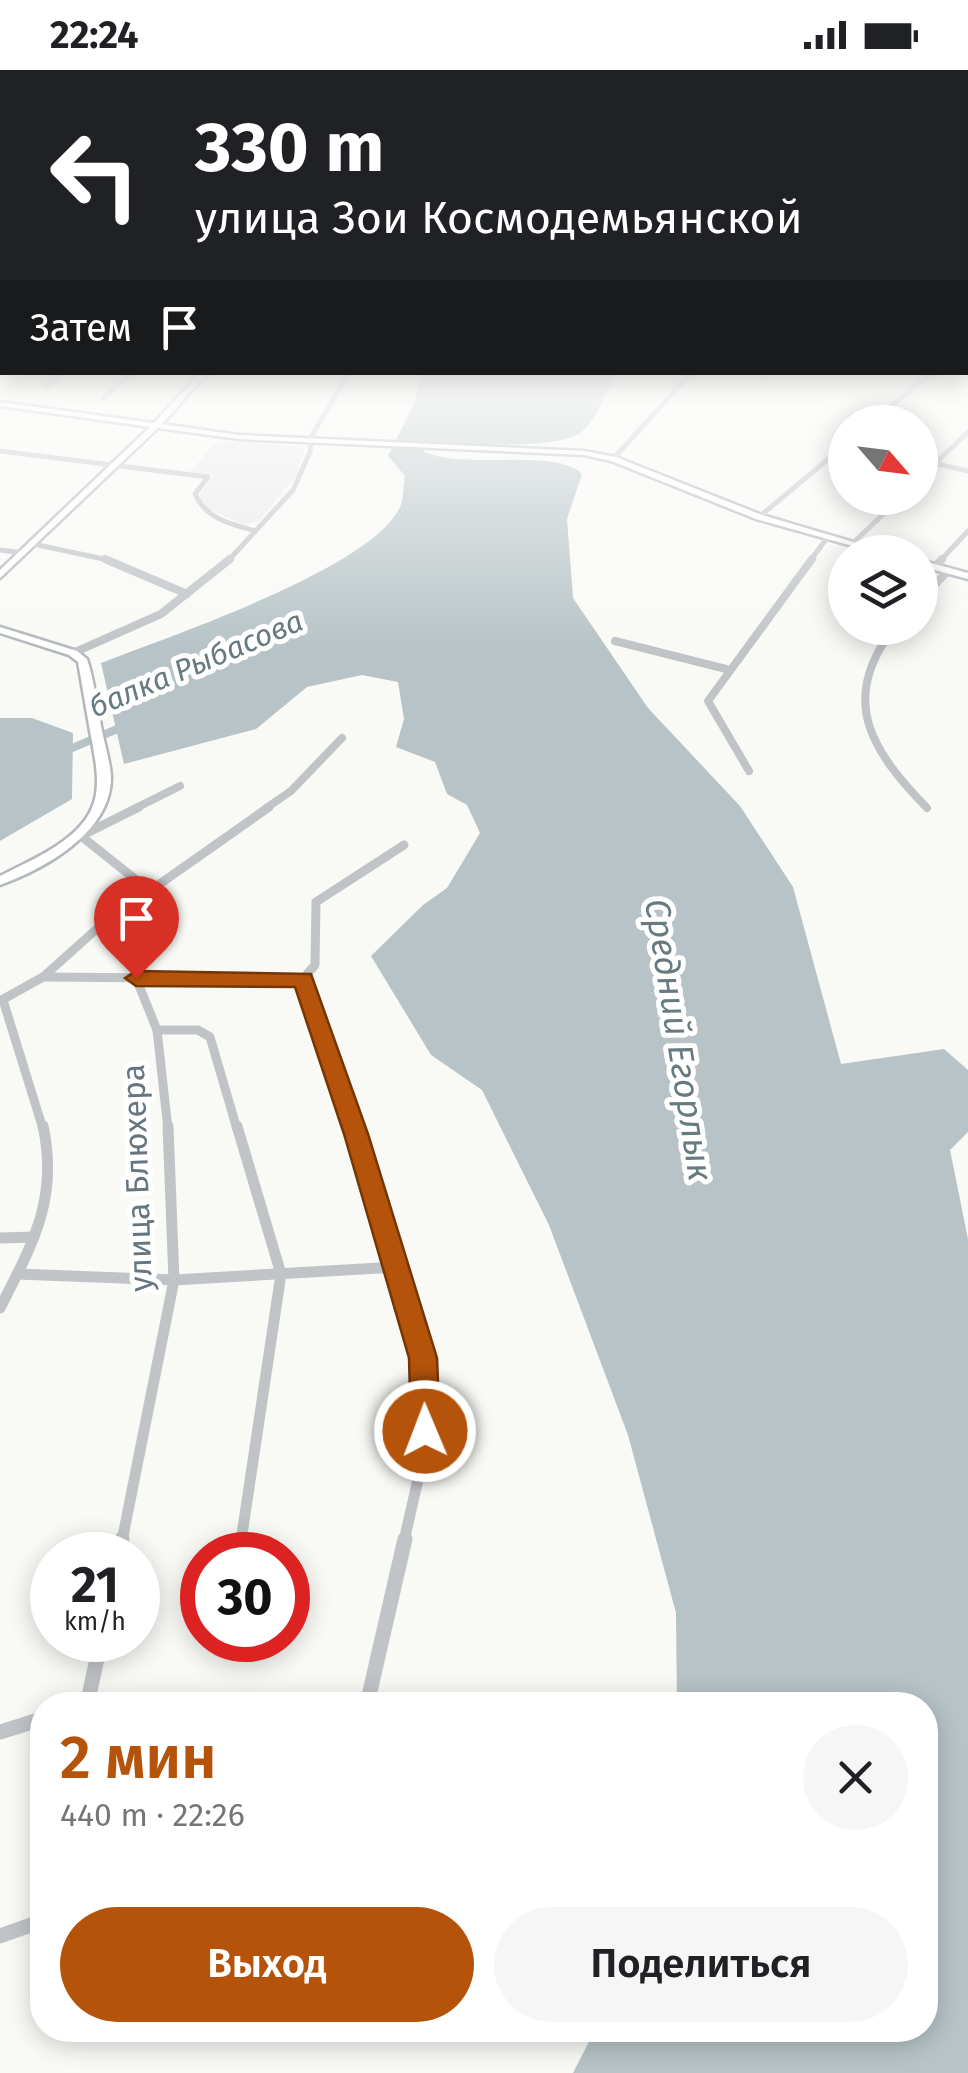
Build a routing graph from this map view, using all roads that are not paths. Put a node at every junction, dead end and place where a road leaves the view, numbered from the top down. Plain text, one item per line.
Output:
1 (66, 461) edge
2 (119, 461) edge
3 (306, 461) edge
4 (619, 461) edge
5 (825, 461) edge
6 (938, 465) edge
7 (112, 468) junction
8 (968, 471) edge
9 (882, 515) edge
10 (759, 517) junction
11 (968, 531) edge
12 (255, 532) junction
13 (861, 535) edge
14 (827, 538) joint
15 (33, 544) junction
16 (0, 550) edge
17 (23, 552) junction
18 (938, 564) edge
19 (938, 568) edge
20 (948, 571) junction
21 (0, 575) edge
22 (968, 576) edge
23 (938, 581) edge
24 (187, 594) junction
25 (0, 630) edge
26 (615, 641) dead end
27 (881, 645) edge
28 (73, 653) junction
29 (730, 670) junction
30 (342, 738) dead end
31 (749, 771) dead end
32 (180, 786) dead end
33 (927, 808) dead end
34 (81, 836) junction
35 (404, 845) dead end
36 (0, 880) edge
37 (150, 891) junction
38 (43, 976) junction
39 (136, 978) junction
40 (303, 979) junction
41 (2, 1001) edge
42 (157, 1030) junction
43 (34, 1237) junction
44 (0, 1238) edge
45 (397, 1267) junction
46 (17, 1274) junction
47 (281, 1274) junction
48 (174, 1280) junction
49 (0, 1308) edge
50 (123, 1532) edge
51 (243, 1532) edge
52 (97, 1662) edge
53 (90, 1692) edge
54 (370, 1692) edge
55 (30, 1723) edge
56 (0, 1732) edge
57 (30, 1925) edge
58 (0, 1936) edge

1 - 7 street
2 - 7 main road
3 - 12 street
4 - 10 main road
5 - 10 street
6 - 8 street
7 - 12 street
7 - 15 main road
9 - 13 street
10 - 14 main road
11 - 18 street
12 - 24 street
14 - 29 street
15 - 17 main road
15 - 24 street
16 - 17 street
17 - 21 main road
19 - 20 main road
20 - 22 main road
20 - 23 street
24 - 28 street
25 - 28 main road
26 - 29 street
27 - 33 street
28 - 34 main road
29 - 31 street
30 - 37 street
32 - 34 street
34 - 36 main road
34 - 37 street
35 - 40 street
37 - 38 street
38 - 39 street
38 - 41 street
39 - 40 street
39 - 42 street, улица Блюхера
40 - 45 street
41 - 43 street
42 - 47 street
42 - 48 street, улица Блюхера
43 - 44 street
43 - 46 street
45 - 47 street
45 - 54 street
46 - 48 street
46 - 49 street
47 - 48 street
47 - 51 street
48 - 50 street, улица Блюхера
52 - 53 street
55 - 56 street
57 - 58 street

